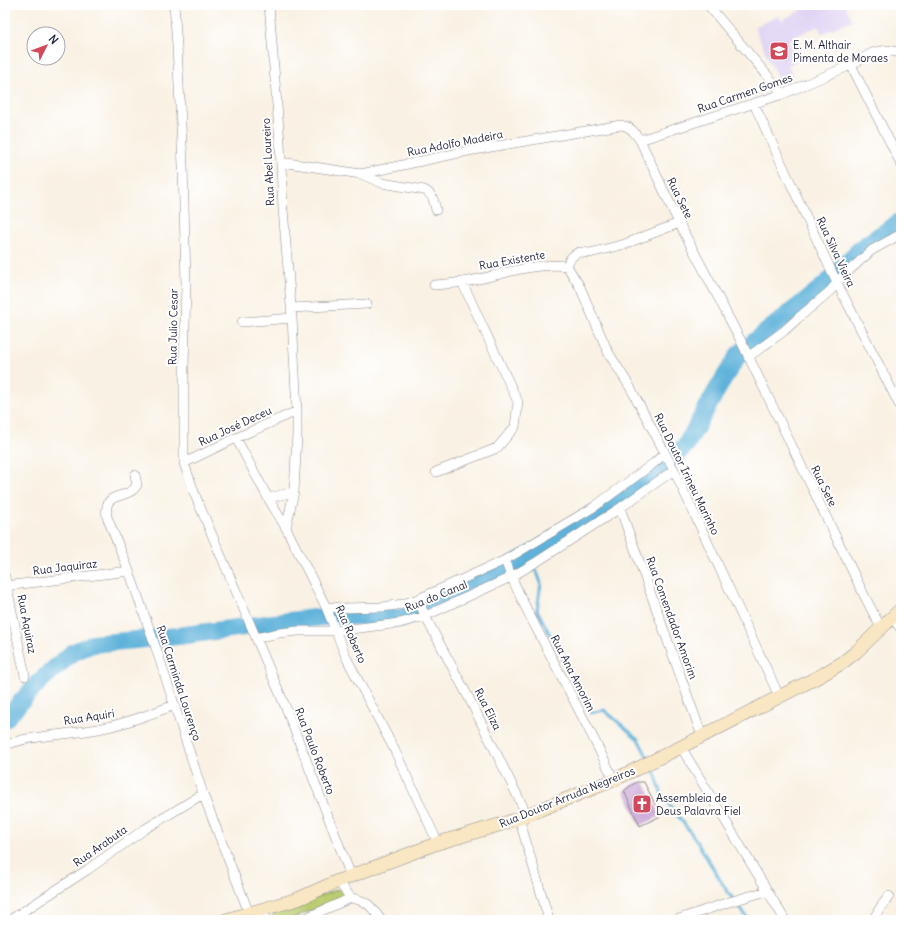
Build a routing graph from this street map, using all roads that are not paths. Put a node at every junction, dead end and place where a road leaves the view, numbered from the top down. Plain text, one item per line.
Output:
1 (174, 5) edge
2 (269, 5) edge
3 (708, 5) edge
4 (901, 52) edge
5 (851, 65) junction
6 (783, 94) junction
7 (754, 104) junction
8 (633, 131) joint
9 (640, 140) junction
10 (281, 162) junction
11 (901, 164) edge
12 (361, 174) junction
13 (436, 210) dead end
14 (679, 223) junction
15 (901, 234) edge
16 (567, 266) junction
17 (462, 282) junction
18 (837, 282) junction
19 (434, 285) dead end
20 (367, 304) dead end
21 (292, 308) junction
22 (292, 318) junction
23 (242, 322) dead end
24 (748, 356) junction
25 (901, 408) edge
26 (297, 411) junction
27 (236, 438) junction
28 (665, 453) junction
29 (184, 464) junction
30 (674, 469) junction
31 (436, 472) dead end
32 (135, 475) dead end
33 (294, 492) junction
34 (268, 498) junction
35 (620, 508) junction
36 (286, 528) junction
37 (505, 561) junction
38 (129, 571) junction
39 (511, 577) junction
40 (6, 583) edge
41 (419, 600) junction
42 (327, 610) junction
43 (897, 613) edge
44 (425, 615) junction
45 (881, 628) junction
46 (901, 629) edge
47 (335, 630) junction
48 (255, 637) junction
49 (25, 676) dead end
50 (779, 696) junction
51 (174, 704) junction
52 (702, 736) junction
53 (5, 746) edge
54 (681, 747) junction
55 (614, 780) junction
56 (203, 794) junction
57 (523, 816) junction
58 (438, 843) junction
59 (351, 876) junction
60 (338, 881) junction
61 (767, 891) junction
62 (889, 896) dead end
63 (350, 898) junction
64 (252, 912) junction
65 (10, 920) edge
66 (226, 920) edge
67 (269, 920) edge
68 (301, 920) edge
69 (381, 920) edge
70 (549, 920) edge
71 (676, 920) edge
72 (785, 920) edge
73 (873, 920) edge

1 - 29 street, Rua Julio Cesar
2 - 10 street, Rua Abel Loureiro
3 - 6 street
4 - 5 street, Rua Carmen Gomes
5 - 6 street, Rua Carmen Gomes
5 - 11 street
6 - 7 street, Rua Carmen Gomes
7 - 9 street, Rua Carmen Gomes
7 - 18 street, Rua Silva Vieira
8 - 9 street, Rua Sete
8 - 12 street, Rua Adolfo Madeira
9 - 14 street, Rua Sete
10 - 12 street, Rua Adolfo Madeira
10 - 21 street, Rua Abel Loureiro
12 - 13 street
14 - 16 street
14 - 24 street, Rua Sete
15 - 18 street
16 - 17 street, Rua Existente
16 - 28 street, Rua Doutor Irineu Marinho
17 - 19 street, Rua Existente
17 - 31 street
18 - 24 street
18 - 25 street, Rua Silva Vieira
20 - 21 street
21 - 22 street, Rua Abel Loureiro
22 - 23 street
22 - 26 street, Rua Abel Loureiro
24 - 45 street, Rua Sete
26 - 27 street, Rua José Deceu
26 - 33 street, Rua Abel Loureiro
27 - 29 street, Rua José Deceu
27 - 34 street, Rua Roberto
28 - 30 street, Rua Doutor Irineu Marinho
28 - 37 street
29 - 48 street, Rua Julio Cesar
30 - 35 street, Rua do Canal
30 - 50 street, Rua Doutor Irineu Marinho
32 - 38 street, Rua Carminda Lourenço
33 - 34 street
33 - 36 street, Rua Abel Loureiro
34 - 36 street, Rua Roberto
35 - 39 street, Rua do Canal
35 - 52 street, Rua Comendador Amorim
36 - 42 street, Rua Roberto
37 - 39 street, Rua Ana Amorim
37 - 41 street
38 - 40 street, Rua Jaquiraz
38 - 51 street, Rua Carminda Lourenço
39 - 44 street, Rua do Canal
39 - 55 street, Rua Ana Amorim
40 - 49 street, Rua Aquiraz
41 - 42 street
41 - 44 street, Rua Eliza
42 - 47 street, Rua Roberto
43 - 45 street, Rua Doutor Arruda Negreiros
43 - 46 street
44 - 47 street, Rua do Canal
44 - 57 street, Rua Eliza
45 - 50 street, Rua Doutor Arruda Negreiros
47 - 48 street, Rua do Canal
47 - 58 street, Rua Roberto
48 - 59 street, Rua Paulo Roberto
50 - 52 street, Rua Doutor Arruda Negreiros
51 - 53 street, Rua Aquiri
51 - 56 street, Rua Carminda Lourenço
52 - 54 street, Rua Doutor Arruda Negreiros
54 - 55 street, Rua Doutor Arruda Negreiros
54 - 61 street
55 - 57 street, Rua Doutor Arruda Negreiros
56 - 64 street, Rua Carminda Lourenço
56 - 65 street, Rua Arabuta
57 - 58 street, Rua Doutor Arruda Negreiros
57 - 70 street, Rua Eliza
58 - 59 street, Rua Doutor Arruda Negreiros
59 - 60 street, Rua Doutor Arruda Negreiros
60 - 63 street
60 - 64 street, Rua Doutor Arruda Negreiros
61 - 71 street
61 - 72 street
62 - 73 street
63 - 68 street
63 - 69 street
64 - 66 street, Rua Doutor Arruda Negreiros
64 - 67 street

